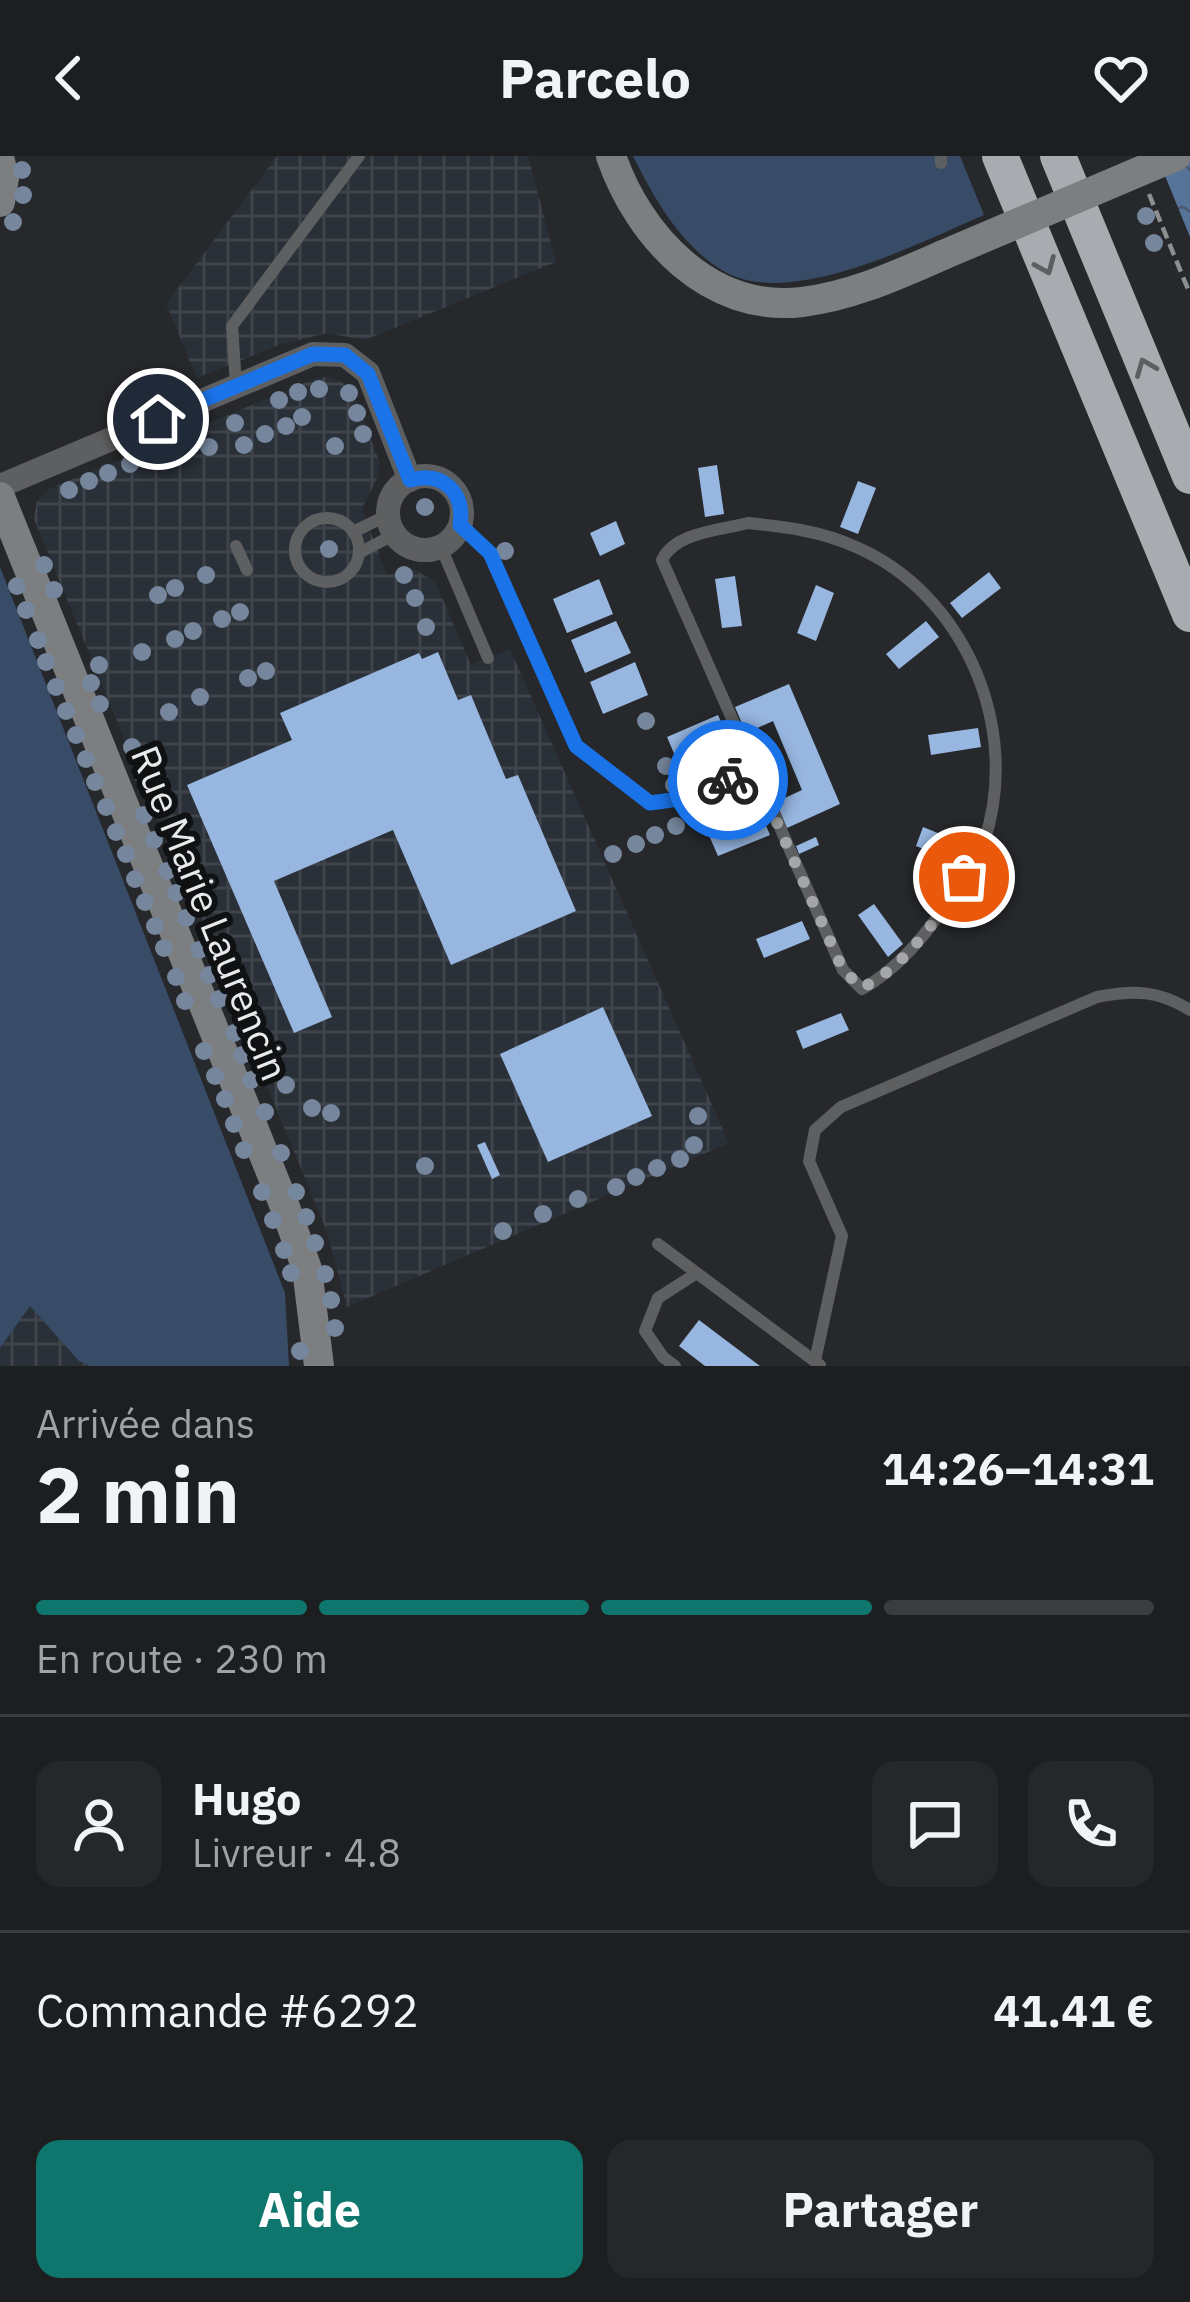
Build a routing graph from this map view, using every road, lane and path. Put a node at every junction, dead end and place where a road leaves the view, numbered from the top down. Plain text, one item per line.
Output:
1 (359, 156) edge
2 (611, 156) edge
3 (1000, 156) edge
4 (1058, 156) edge
5 (1176, 156) edge
6 (0, 161) edge
7 (1142, 178) dead end
8 (0, 202) edge
9 (1190, 294) edge
10 (236, 386) junction
11 (1190, 476) edge
12 (410, 480) junction
13 (0, 486) edge
14 (0, 496) edge
15 (392, 525) junction
16 (460, 525) junction
17 (353, 532) junction
18 (236, 546) dead end
19 (441, 547) junction
20 (359, 553) junction
21 (247, 571) dead end
22 (1190, 614) edge
23 (488, 658) dead end
24 (753, 769) junction
25 (1190, 1010) edge
26 (658, 1244) dead end
27 (697, 1273) junction
28 (818, 1364) edge
29 (319, 1366) edge
30 (675, 1366) edge

1 - 10 lane
2 - 5 street, bridge
3 -> 22 highway
11 -> 4 highway
6 - 8 street
7 - 9 path
10 - 12 street
10 - 13 street
12 - 15 street
12 - 16 street
14 - 29 street, Rue Marie Laurencin
15 - 17 lane
15 - 19 street
15 - 20 lane
16 - 19 street
16 - 24 lane
17 - 20 lane
17 - 20 lane
18 - 21 lane
19 - 23 lane
24 - 24 lane
25 - 28 lane
26 - 27 lane
27 - 28 lane
27 - 30 lane

